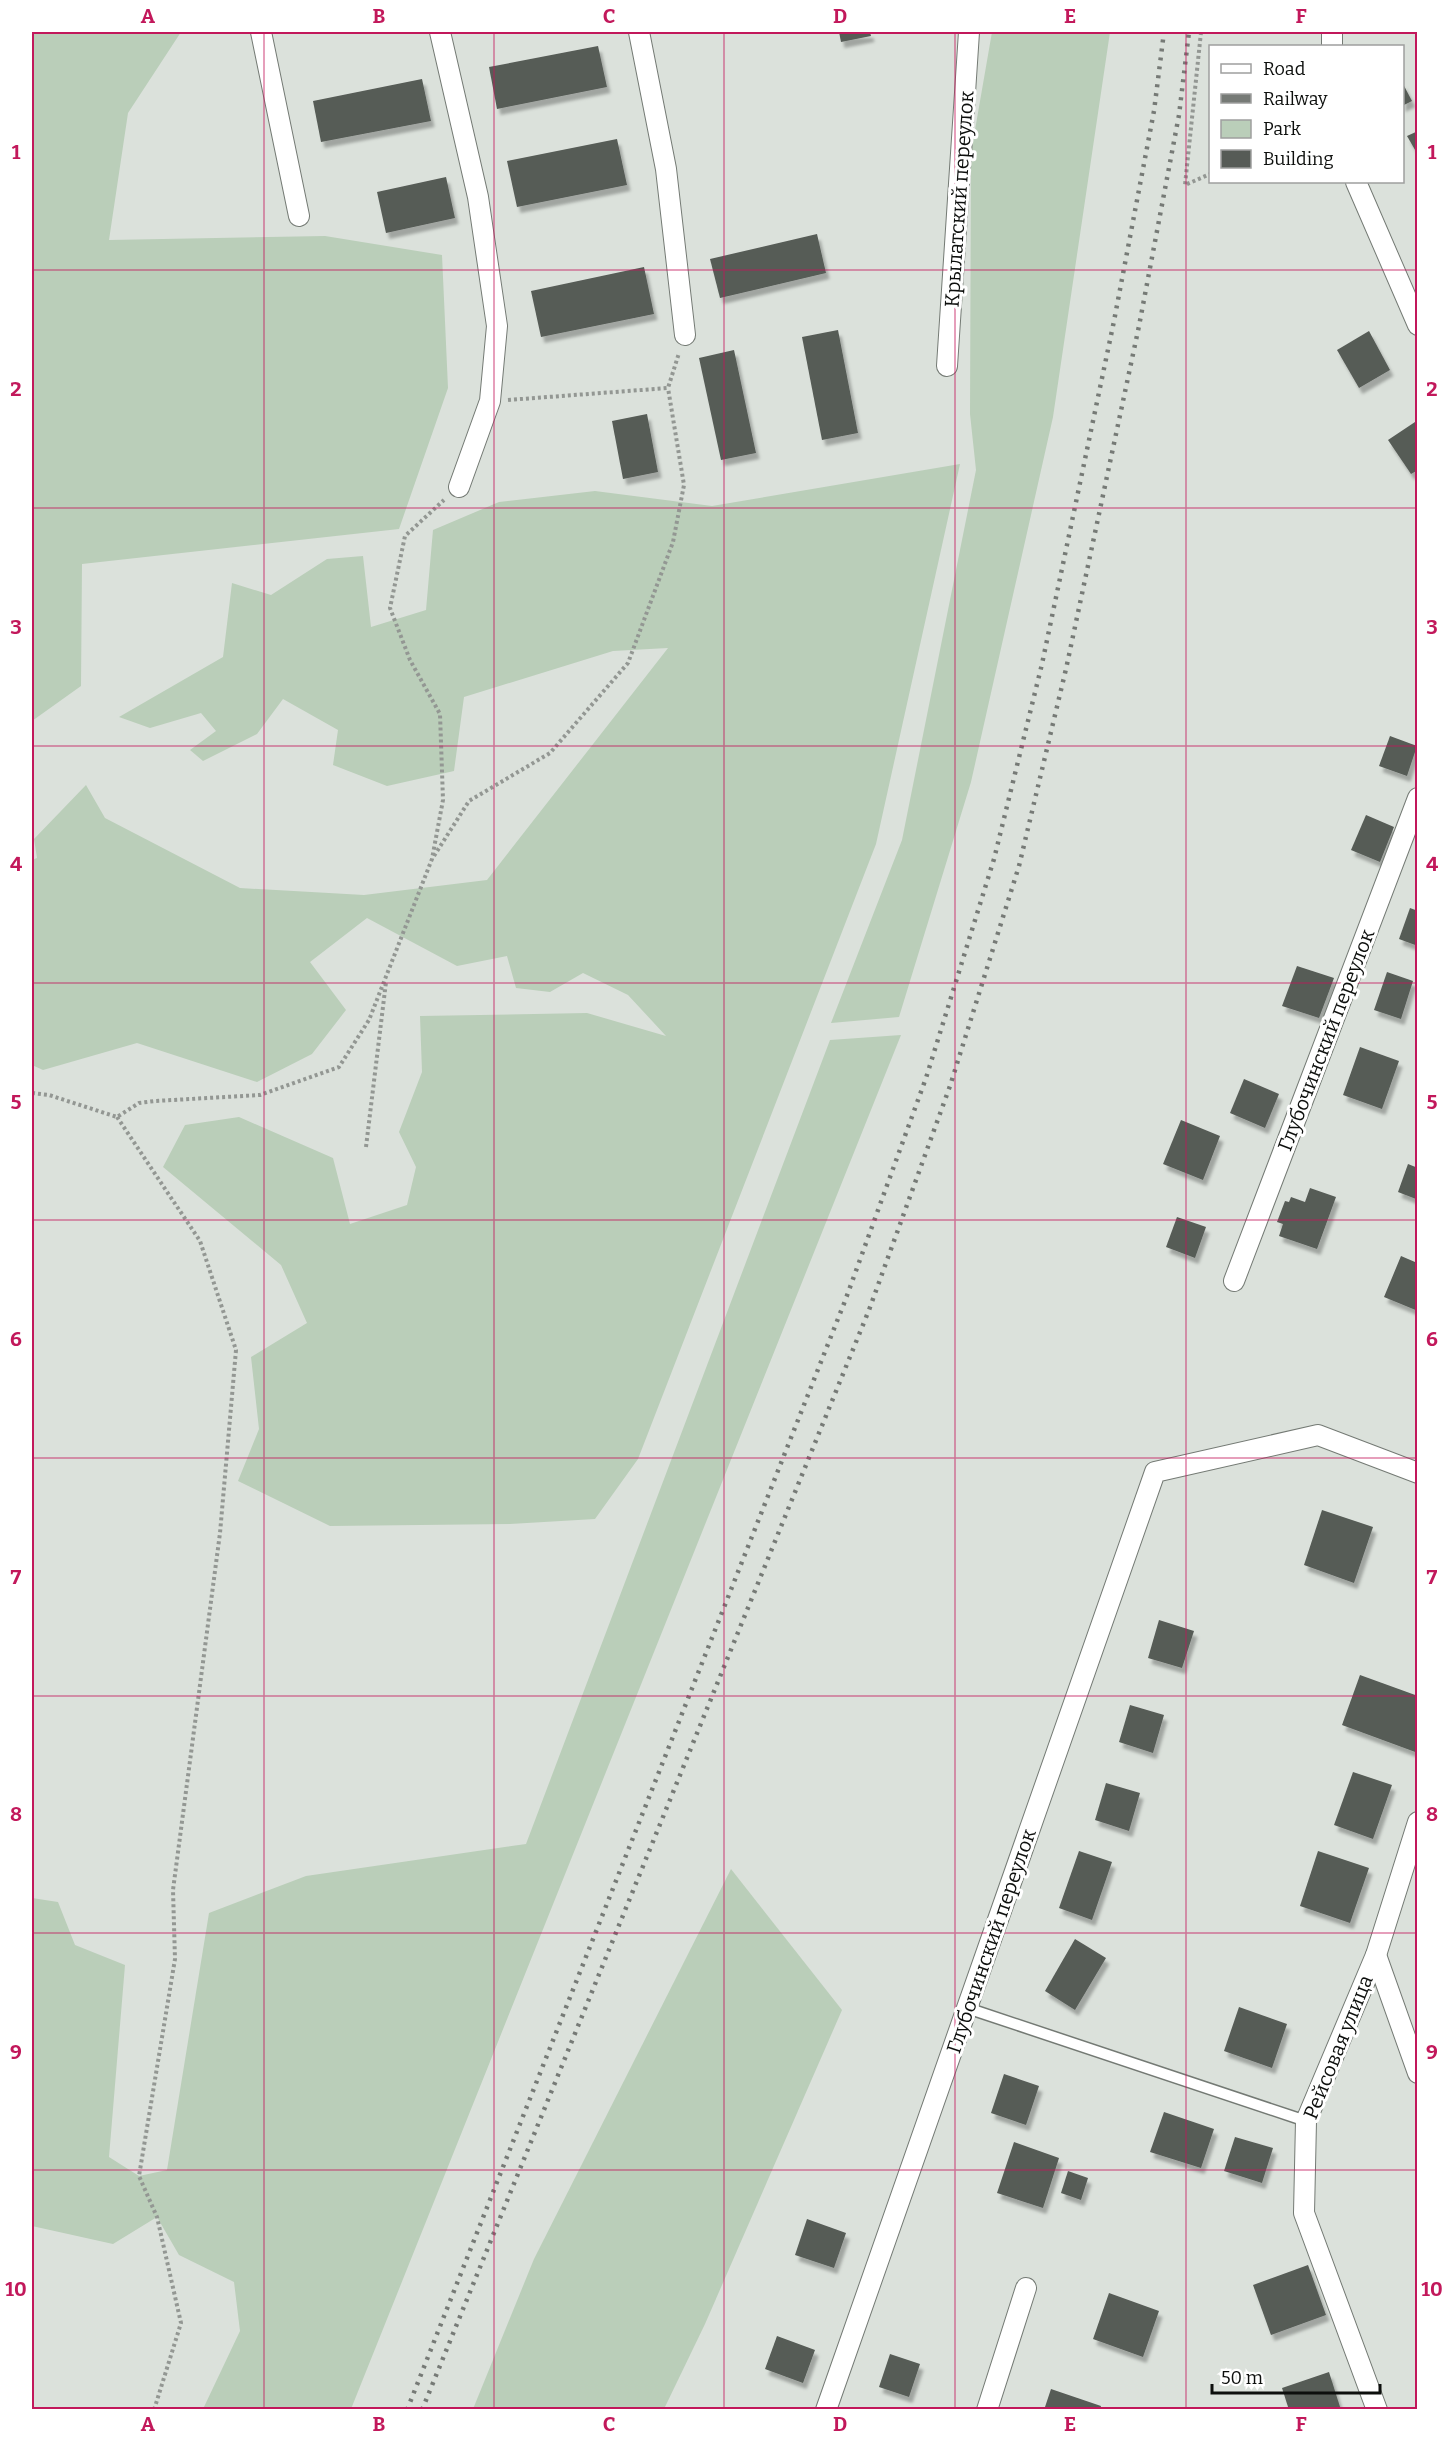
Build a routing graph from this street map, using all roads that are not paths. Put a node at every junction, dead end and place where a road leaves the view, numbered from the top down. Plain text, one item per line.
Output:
1 (261, 32) edge
2 (440, 32) edge
3 (639, 32) edge
4 (969, 32) edge
5 (1356, 183) edge
6 (299, 216) dead end
7 (1418, 325) edge
8 (685, 335) road end
9 (947, 366) dead end
10 (459, 487) road end
11 (1418, 798) edge
12 (1234, 1281) dead end
13 (1418, 1473) edge
14 (1418, 1822) edge
15 (1376, 1955) junction
16 (967, 2008) junction
17 (1418, 2073) edge
18 (1306, 2121) junction
19 (1026, 2288) dead end
20 (826, 2409) edge
21 (987, 2409) edge
22 (1377, 2409) edge

1 - 6 street
2 - 10 street
3 - 8 street
4 - 9 street, Крылатский переулок
5 - 7 street
11 - 12 street, Глубочинский переулок
13 - 16 street, Глубочинский переулок
14 - 15 street, Рейсовая улица
15 - 17 street
15 - 18 street, Рейсовая улица
16 - 18 lane
16 - 20 street, Глубочинский переулок
18 - 22 street, Рейсовая улица
19 - 21 street

